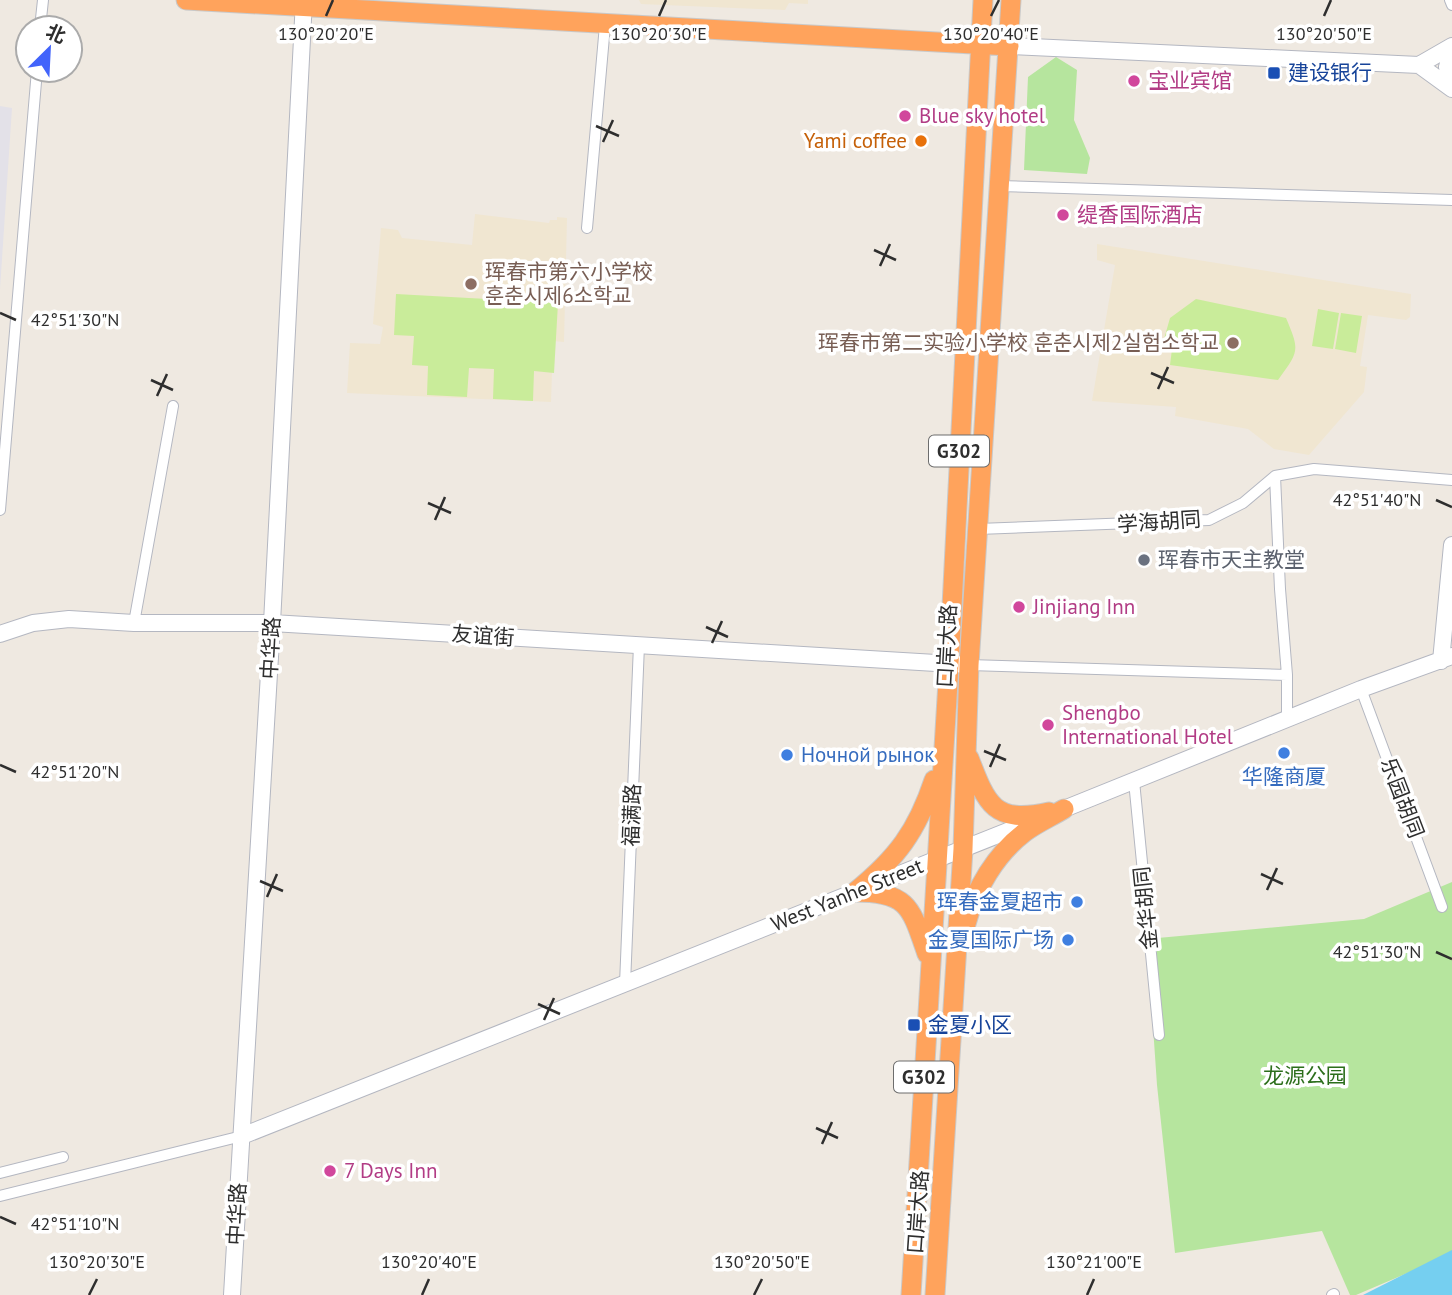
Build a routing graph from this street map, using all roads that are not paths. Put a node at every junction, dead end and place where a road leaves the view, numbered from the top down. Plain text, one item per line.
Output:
1 (186, 0) edge
2 (983, 0) edge
3 (1012, 0) edge
4 (304, 4) edge
5 (605, 25) junction
6 (979, 43) junction
7 (1009, 46) junction
8 (1452, 48) edge
9 (1419, 65) junction
10 (36, 84) edge
11 (1452, 87) edge
12 (999, 186) junction
13 (1452, 200) edge
14 (587, 228) dead end
15 (173, 406) dead end
16 (1275, 476) junction
17 (1452, 480) edge
18 (0, 510) edge
19 (978, 529) junction
20 (1452, 545) edge
21 (134, 623) junction
22 (272, 623) junction
23 (0, 634) edge
24 (639, 645) junction
25 (1446, 658) edge
26 (948, 664) junction
27 (969, 665) junction
28 (1287, 675) junction
29 (1361, 689) junction
30 (1287, 719) junction
31 (965, 748) junction
32 (943, 752) junction
33 (1134, 781) junction
34 (1064, 809) junction
35 (962, 849) junction
36 (936, 859) junction
37 (855, 892) junction
38 (1443, 907) dead end
39 (956, 962) junction
40 (930, 963) junction
41 (625, 984) junction
42 (1159, 1035) dead end
43 (242, 1136) junction
44 (62, 1157) dead end
45 (0, 1173) edge
46 (0, 1196) edge
47 (232, 1295) edge
48 (911, 1295) edge
49 (935, 1295) edge

1 - 4 highway
2 - 6 highway, 口岸大路 / G302
3 - 7 highway, 口岸大路 / G302
4 - 5 highway
4 - 22 street, 中华路
5 - 6 highway
5 - 14 street
6 - 7 highway
6 - 26 highway, 口岸大路 / G302
7 - 9 street
7 - 12 highway, 口岸大路 / G302
8 - 9 street
8 - 11 street
9 - 11 street
10 - 18 street
12 - 13 street
12 - 19 highway, 口岸大路 / G302
15 - 21 street
16 - 17 street, 学海胡同
16 - 19 street, 学海胡同
16 - 28 street
19 - 27 highway, 口岸大路 / G302
20 - 25 street
21 - 22 street, 友谊街
21 - 23 street, 友谊街
22 - 24 street, 友谊街
22 - 43 street, 中华路
24 - 26 street, 友谊街
24 - 41 street, 福满路
25 - 29 street, West Yanhe Street
26 - 27 street, 友谊街
26 - 32 highway, 口岸大路 / G302
27 - 28 street
27 - 31 highway, 口岸大路 / G302
28 - 30 street
29 - 30 street, West Yanhe Street
29 - 38 street, 乐园胡同
30 - 33 street, West Yanhe Street
31 - 34 highway
31 - 35 highway, 口岸大路 / G302
32 - 36 highway, 口岸大路 / G302
32 - 37 highway
33 - 34 street, West Yanhe Street
33 - 42 street, 金华胡同
34 - 35 street, West Yanhe Street
34 - 39 highway
35 - 36 street, West Yanhe Street
35 - 39 highway, 口岸大路 / G302
36 - 37 street, West Yanhe Street
36 - 40 highway, 口岸大路 / G302
37 - 40 highway
37 - 41 street, West Yanhe Street
39 - 49 highway, 口岸大路 / G302
40 - 48 highway, 口岸大路 / G302
41 - 43 street, West Yanhe Street
43 - 46 street
43 - 47 street, 中华路
44 - 45 street

